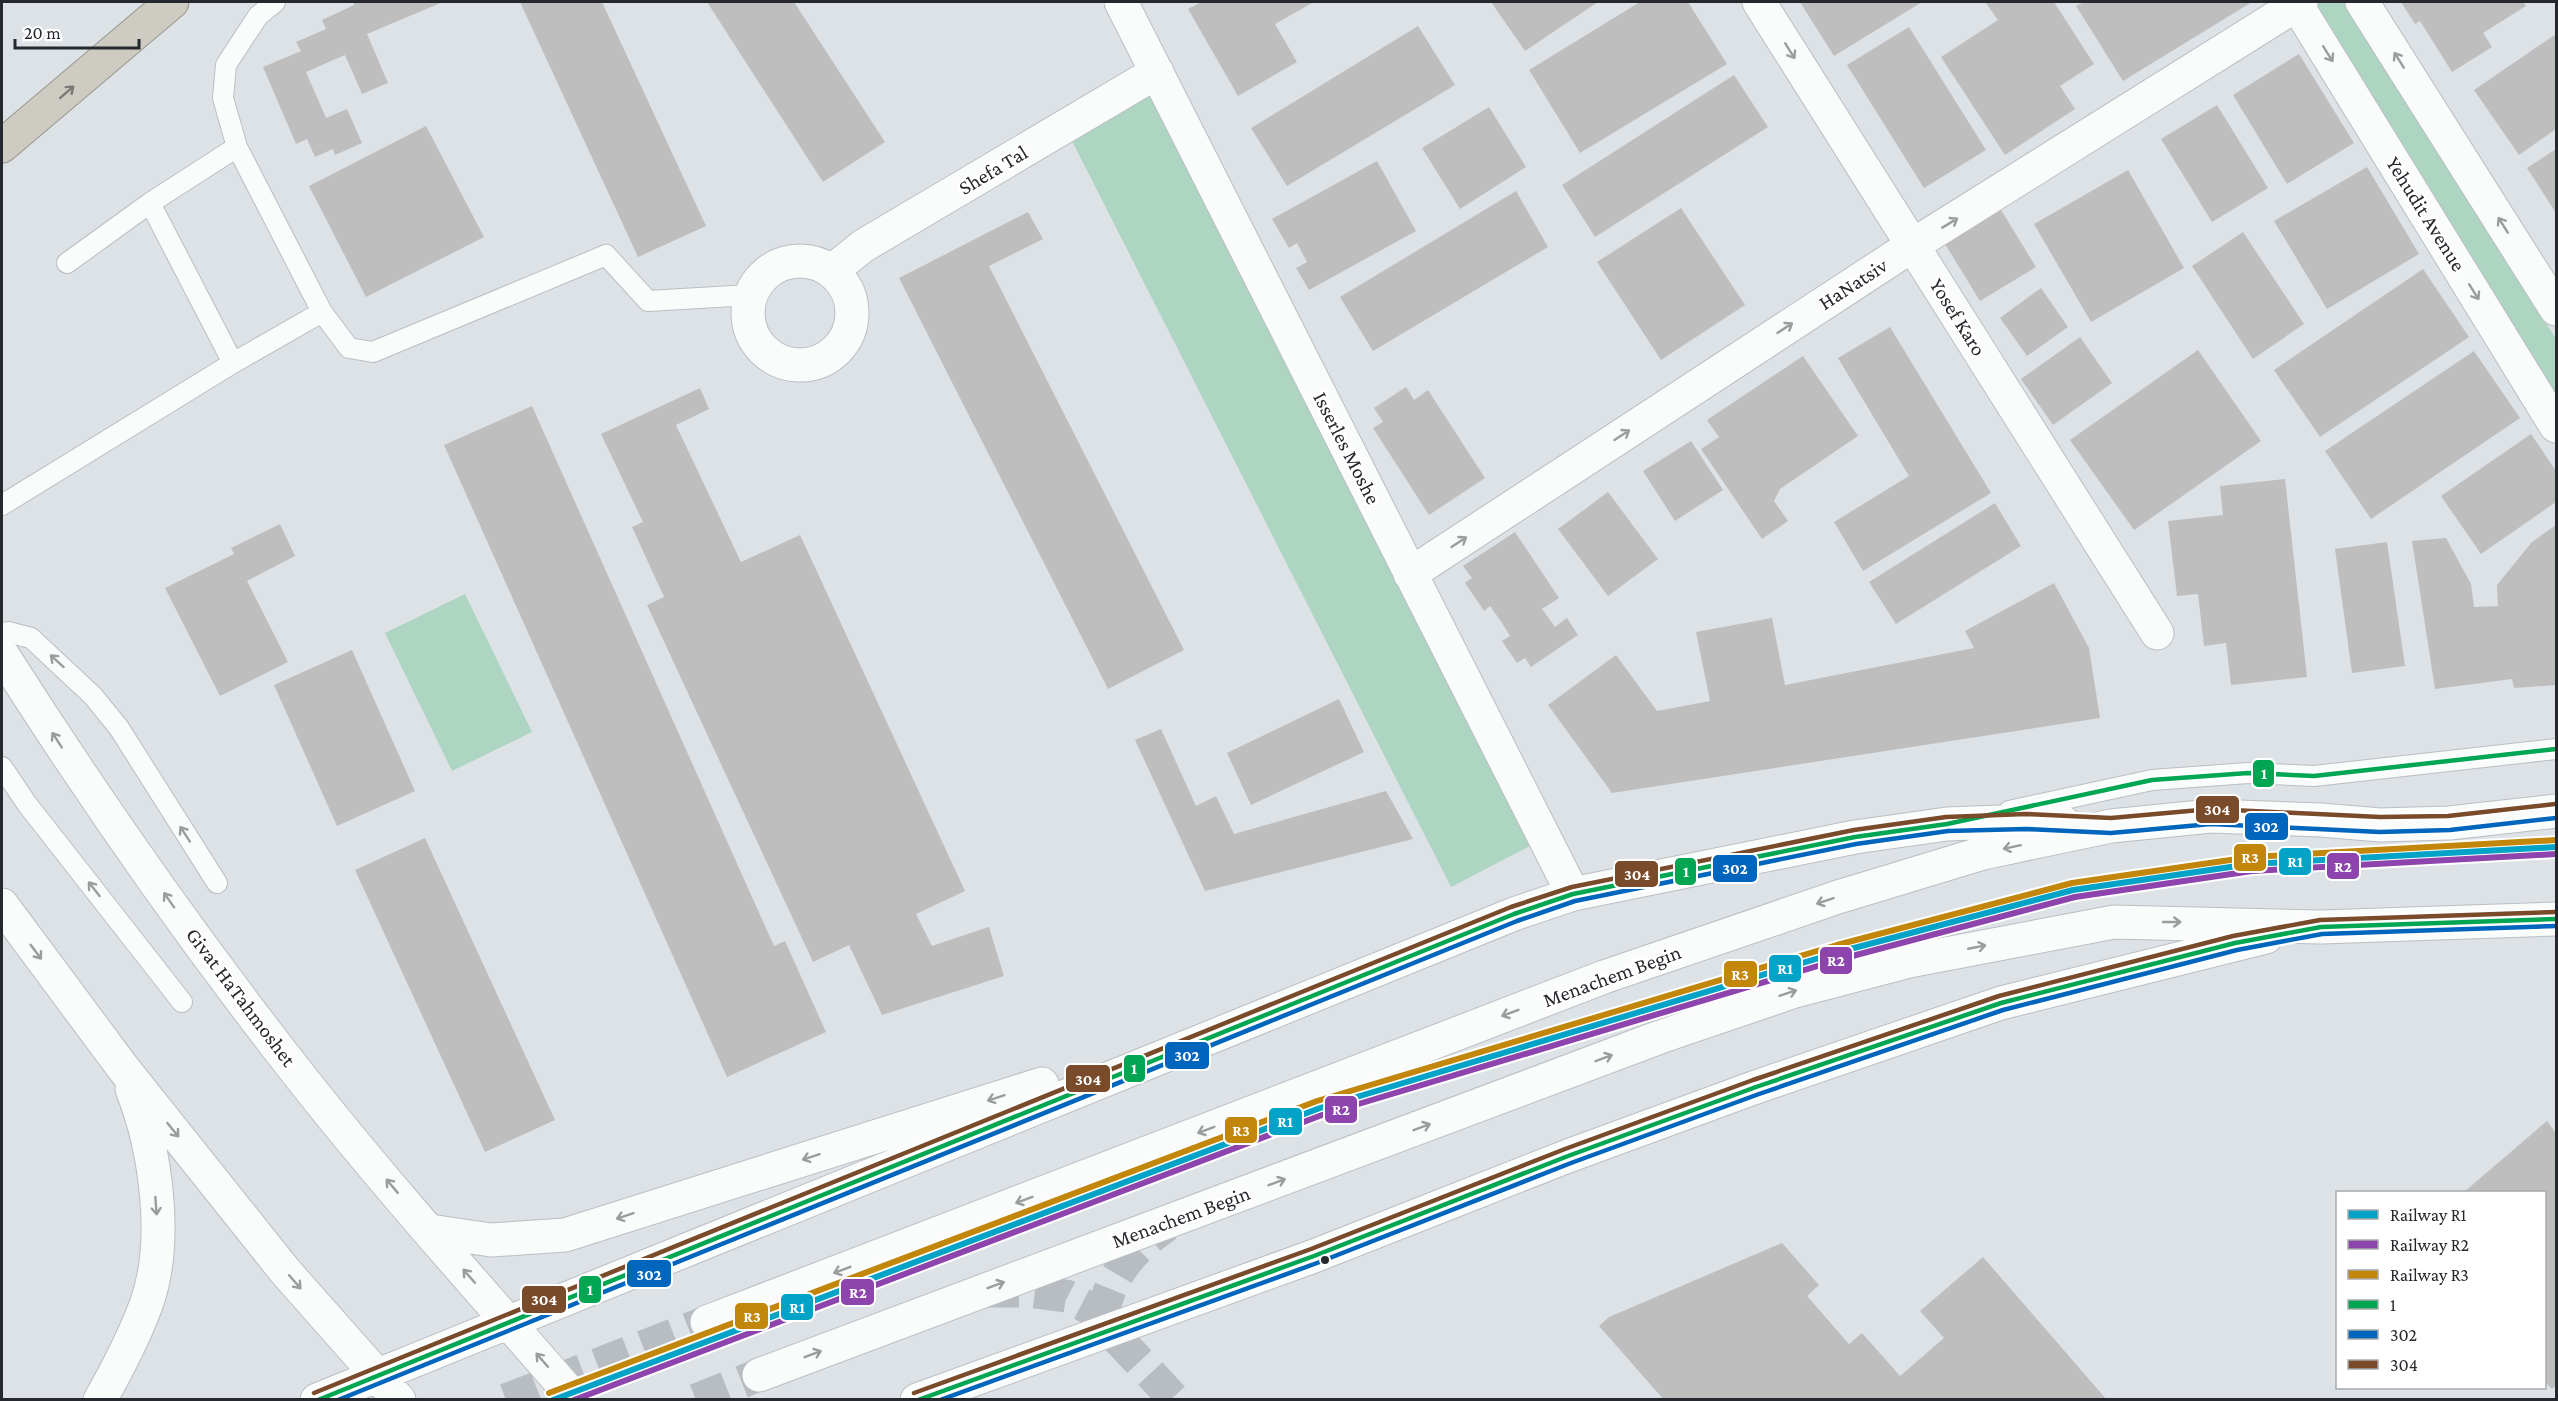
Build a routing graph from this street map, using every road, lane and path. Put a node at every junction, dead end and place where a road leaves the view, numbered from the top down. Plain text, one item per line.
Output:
1 (172, 2) edge
2 (275, 2) edge
3 (1121, 2) edge
4 (1759, 2) edge
5 (2298, 2) edge
6 (2362, 2) edge
7 (1156, 72) junction
8 (12, 138) edge
9 (237, 147) junction
10 (2, 160) edge
11 (150, 203) junction
12 (1913, 245) junction
13 (67, 263) dead end
14 (832, 271) junction
15 (750, 295) junction
16 (2556, 309) edge
17 (322, 312) junction
18 (233, 363) junction
19 (2556, 426) edge
20 (2, 505) edge
21 (1410, 574) junction
22 (2, 633) edge
23 (2157, 633) dead end
24 (2, 654) edge
25 (2556, 749) edge
26 (2, 767) edge
27 (2556, 811) edge
28 (1947, 824) junction
29 (2111, 826) junction
30 (217, 883) dead end
31 (1573, 894) junction
32 (2, 905) edge
33 (2556, 919) edge
34 (2321, 927) junction
35 (182, 1002) dead end
36 (1292, 1004) junction
37 (123, 1068) junction
38 (430, 1231) junction
39 (507, 1320) junction
40 (707, 1322) tunnel mouth
41 (375, 1375) junction
42 (759, 1375) tunnel mouth
43 (100, 1400) edge
44 (317, 1400) edge
45 (399, 1400) edge
46 (576, 1400) edge
47 (917, 1400) edge

8 -> 1 highway
2 - 9 lane
3 - 7 main road, Isserles Moshe
4 -> 12 main road, Yosef Karo
12 -> 5 main road, HaNatsiv
5 -> 19 main road, Yehudit Avenue
16 -> 6 main road
7 - 14 main road, Shefa Tal
7 - 21 main road, Isserles Moshe
8 - 10 highway
9 - 11 lane
9 - 17 lane
11 - 13 lane
11 - 18 lane
21 -> 12 main road, HaNatsiv
12 - 23 main road, Yosef Karo
14 - 15 main road
14 - 15 main road
15 - 17 lane
17 - 18 lane
18 - 20 lane
21 - 31 main road, Isserles Moshe
30 -> 22 lane
38 -> 24 main road, Givat HaTahmoshet
25 - 28 lane
35 -> 26 lane
27 - 29 main road, Menachem Begin
28 - 29 main road
28 - 31 main road
29 -> 40 main road, Menachem Begin
31 - 36 main road
32 -> 37 main road
33 - 34 main road, Menachem Begin
42 -> 34 main road, Menachem Begin
34 - 47 main road
36 -> 38 main road
36 - 39 main road
37 -> 41 main road
37 -> 43 main road
39 -> 38 main road, Givat HaTahmoshet
39 - 41 main road
46 -> 39 main road, Givat HaTahmoshet
41 - 44 main road
41 - 45 main road

